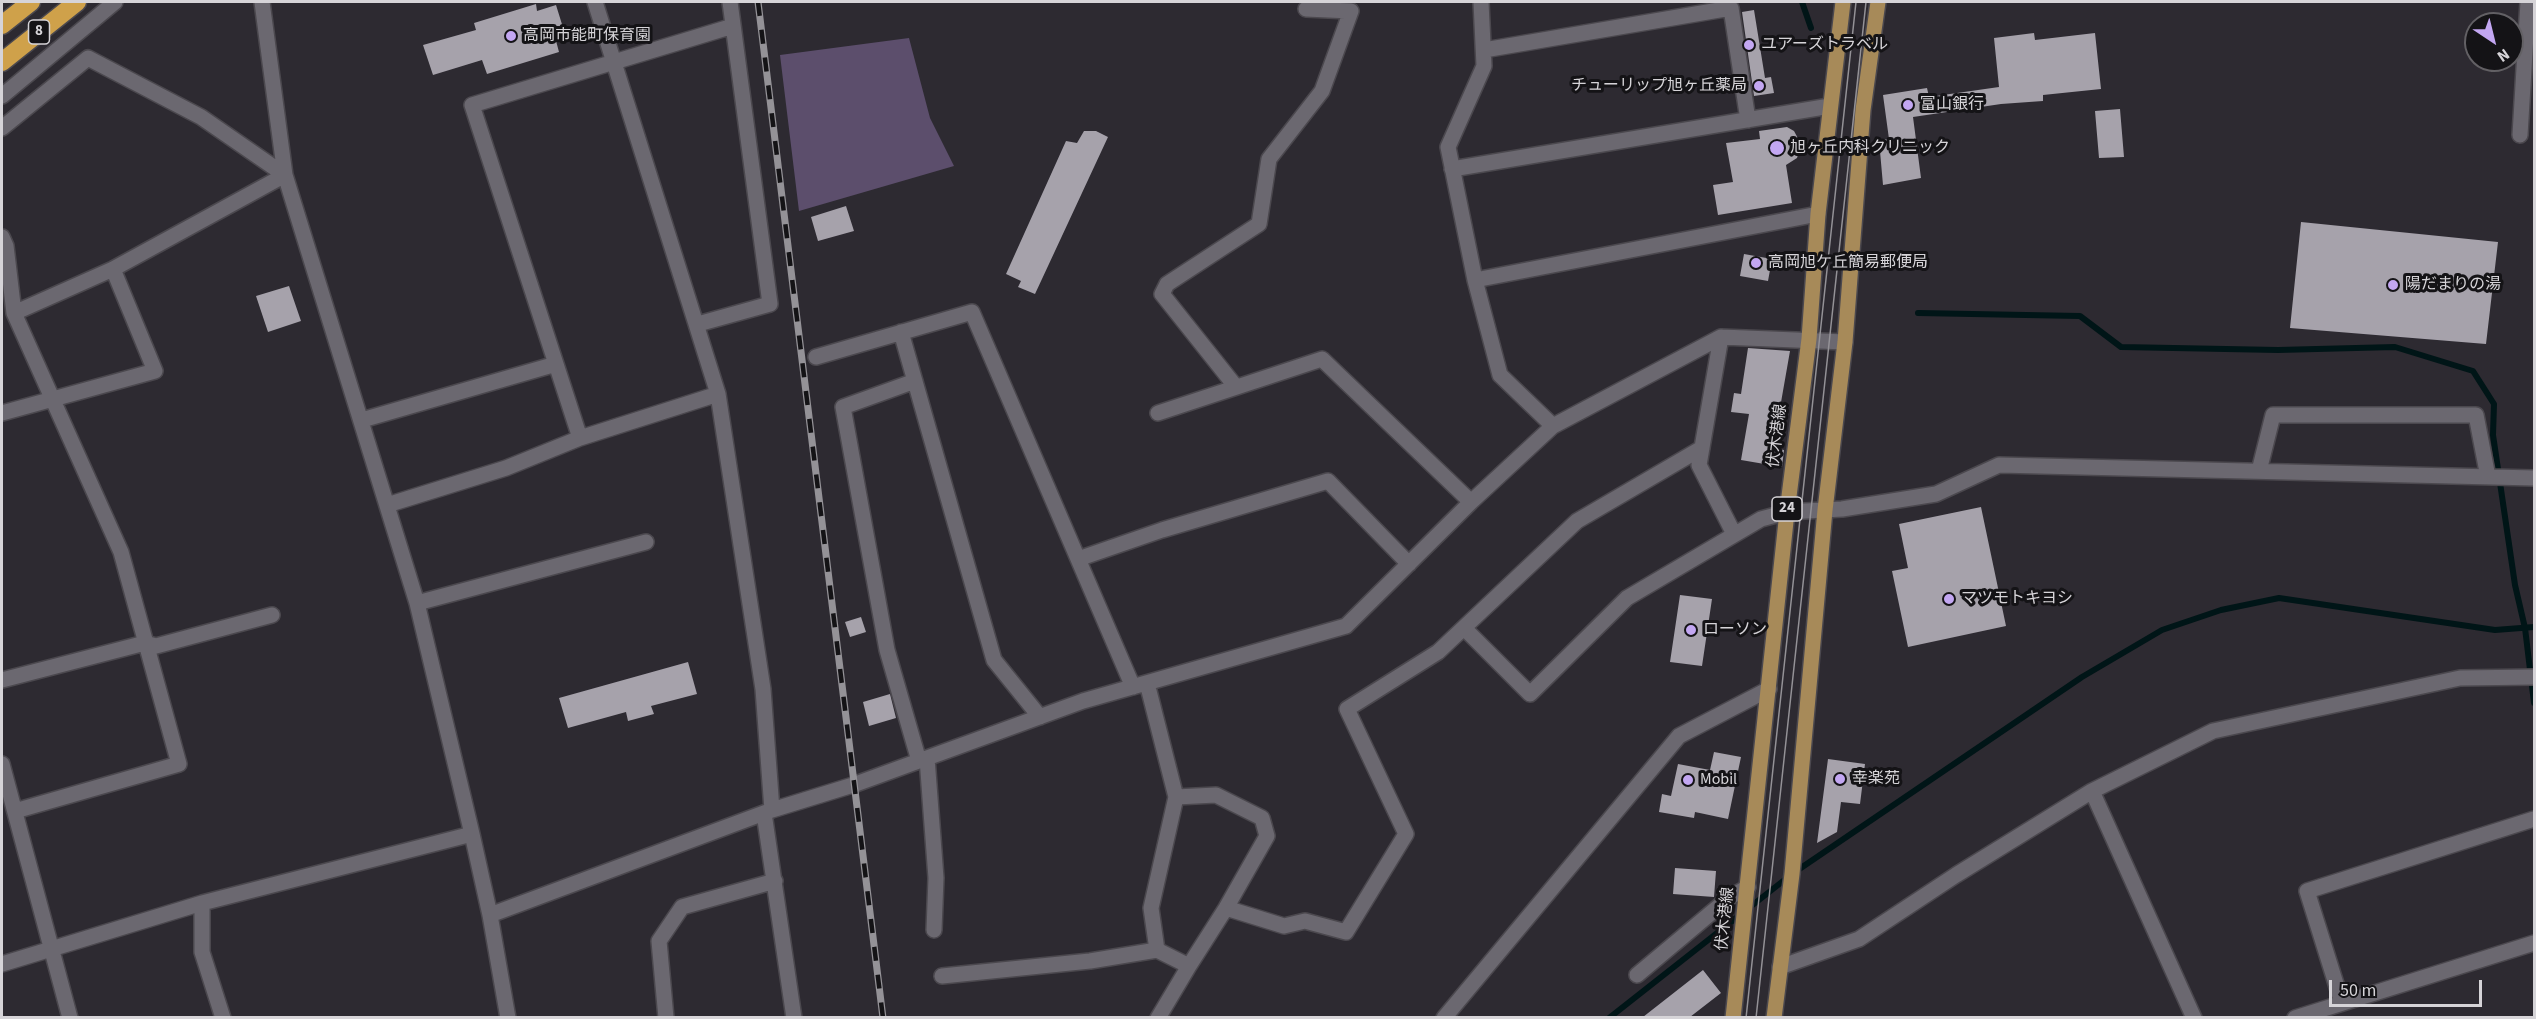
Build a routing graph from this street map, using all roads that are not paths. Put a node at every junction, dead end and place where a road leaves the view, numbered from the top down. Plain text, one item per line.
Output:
1 (31, 2) edge
2 (77, 2) edge
3 (115, 2) edge
4 (262, 2) edge
5 (595, 2) edge
6 (730, 2) edge
7 (1481, 2) edge
8 (1843, 2) edge
9 (1878, 2) edge
10 (2528, 2) edge
11 (1306, 9) dead end
12 (2, 26) edge
13 (733, 26) junction
14 (1484, 50) junction
15 (2, 62) edge
16 (615, 62) junction
17 (2, 96) edge
18 (1830, 106) junction
19 (1748, 120) junction
20 (2, 128) edge
21 (2520, 135) dead end
22 (1452, 169) junction
23 (285, 175) junction
24 (1818, 214) junction
25 (2, 237) edge
26 (113, 269) junction
27 (1475, 280) junction
28 (14, 313) junction
29 (698, 324) junction
30 (901, 332) junction
31 (1721, 337) junction
32 (1809, 339) junction
33 (1845, 342) junction
34 (816, 357) dead end
35 (556, 364) junction
36 (915, 381) junction
37 (1236, 387) junction
38 (718, 394) junction
39 (53, 400) junction
40 (2, 413) edge
41 (1158, 413) dead end
42 (362, 420) junction
43 (1553, 426) junction
44 (580, 438) junction
45 (1702, 448) junction
46 (2259, 471) junction
47 (2488, 477) junction
48 (2535, 478) edge
49 (1471, 502) junction
50 (387, 505) junction
51 (1825, 510) junction
52 (1787, 512) junction
53 (1734, 534) junction
54 (646, 542) dead end
55 (1078, 560) junction
56 (1410, 564) junction
57 (417, 603) junction
58 (272, 615) dead end
59 (1464, 628) junction
60 (145, 643) junction
61 (2535, 676) edge
62 (2, 680) edge
63 (1140, 685) junction
64 (1769, 689) junction
65 (1040, 717) junction
66 (923, 760) junction
67 (2, 764) edge
68 (2092, 791) junction
69 (1176, 797) junction
70 (15, 811) junction
71 (768, 812) junction
72 (2535, 819) edge
73 (472, 834) junction
74 (775, 881) junction
75 (1748, 887) junction
76 (202, 903) junction
77 (1226, 908) junction
78 (490, 915) junction
79 (934, 930) dead end
80 (2535, 943) edge
81 (50, 950) junction
82 (1157, 950) junction
83 (2, 964) edge
84 (1189, 966) junction
85 (1780, 967) junction
86 (1637, 975) dead end
87 (942, 976) dead end
88 (2342, 1003) junction
89 (69, 1017) edge
90 (223, 1017) edge
91 (508, 1017) edge
92 (666, 1017) edge
93 (794, 1017) edge
94 (1158, 1017) edge
95 (1444, 1017) edge
96 (1733, 1017) edge
97 (1774, 1017) edge
98 (2194, 1017) edge
99 (2295, 1017) edge

1 - 12 highway, 8
2 - 15 highway, 8
3 - 17 street
4 - 23 street
5 - 16 street
6 - 13 street
7 - 14 street
8 - 18 main road, 伏木港線 / 24
9 - 33 main road, 24
10 - 21 street
11 - 37 street
13 - 16 street
13 - 29 street
14 - 19 street
14 - 22 street
16 - 29 street
16 - 35 street
18 - 19 street
18 - 24 main road, 伏木港線 / 24
19 - 22 street
20 - 23 street
22 - 27 street
23 - 26 street
23 - 42 street
24 - 27 street
24 - 32 main road, 伏木港線 / 24
25 - 28 street
26 - 28 street
26 - 39 street
27 - 43 street
28 - 39 street
29 - 38 street
30 - 34 street
30 - 36 street
30 - 55 street
31 - 32 street
31 - 43 street
31 - 45 street
32 - 33 street
32 - 52 main road, 伏木港線 / 24
33 - 51 main road, 24
35 - 42 street
35 - 44 street
36 - 65 street
36 - 66 street
37 - 41 street
37 - 49 street
38 - 44 street
38 - 71 street
39 - 40 street
39 - 60 street
42 - 50 street
43 - 49 street
44 - 50 street
45 - 53 street
45 - 59 street
46 - 47 street
46 - 47 street
46 - 51 street
47 - 48 street
49 - 56 street
50 - 57 street
51 - 52 street
51 - 85 main road, 24
52 - 53 street
52 - 64 main road, 伏木港線 / 24
53 - 59 street
54 - 57 street
55 - 56 street
55 - 63 street
56 - 63 street
57 - 73 street
58 - 60 street
59 - 77 street
60 - 62 street
60 - 70 street
61 - 68 street
63 - 65 street
63 - 69 street
64 - 75 main road, 伏木港線 / 24
64 - 95 street
65 - 66 street
66 - 71 street
66 - 79 street
67 - 70 street
68 - 85 street
68 - 98 street
69 - 77 street
69 - 82 street
70 - 81 street
71 - 74 street
71 - 78 street
72 - 88 street
73 - 76 street
73 - 78 street
74 - 92 street
74 - 93 street
75 - 86 street
75 - 96 main road, 伏木港線 / 24
76 - 81 street
76 - 90 street
77 - 84 street
78 - 91 street
80 - 88 street
81 - 83 street
81 - 89 street
82 - 84 street
82 - 87 street
84 - 94 street
85 - 97 main road, 24
88 - 99 street

